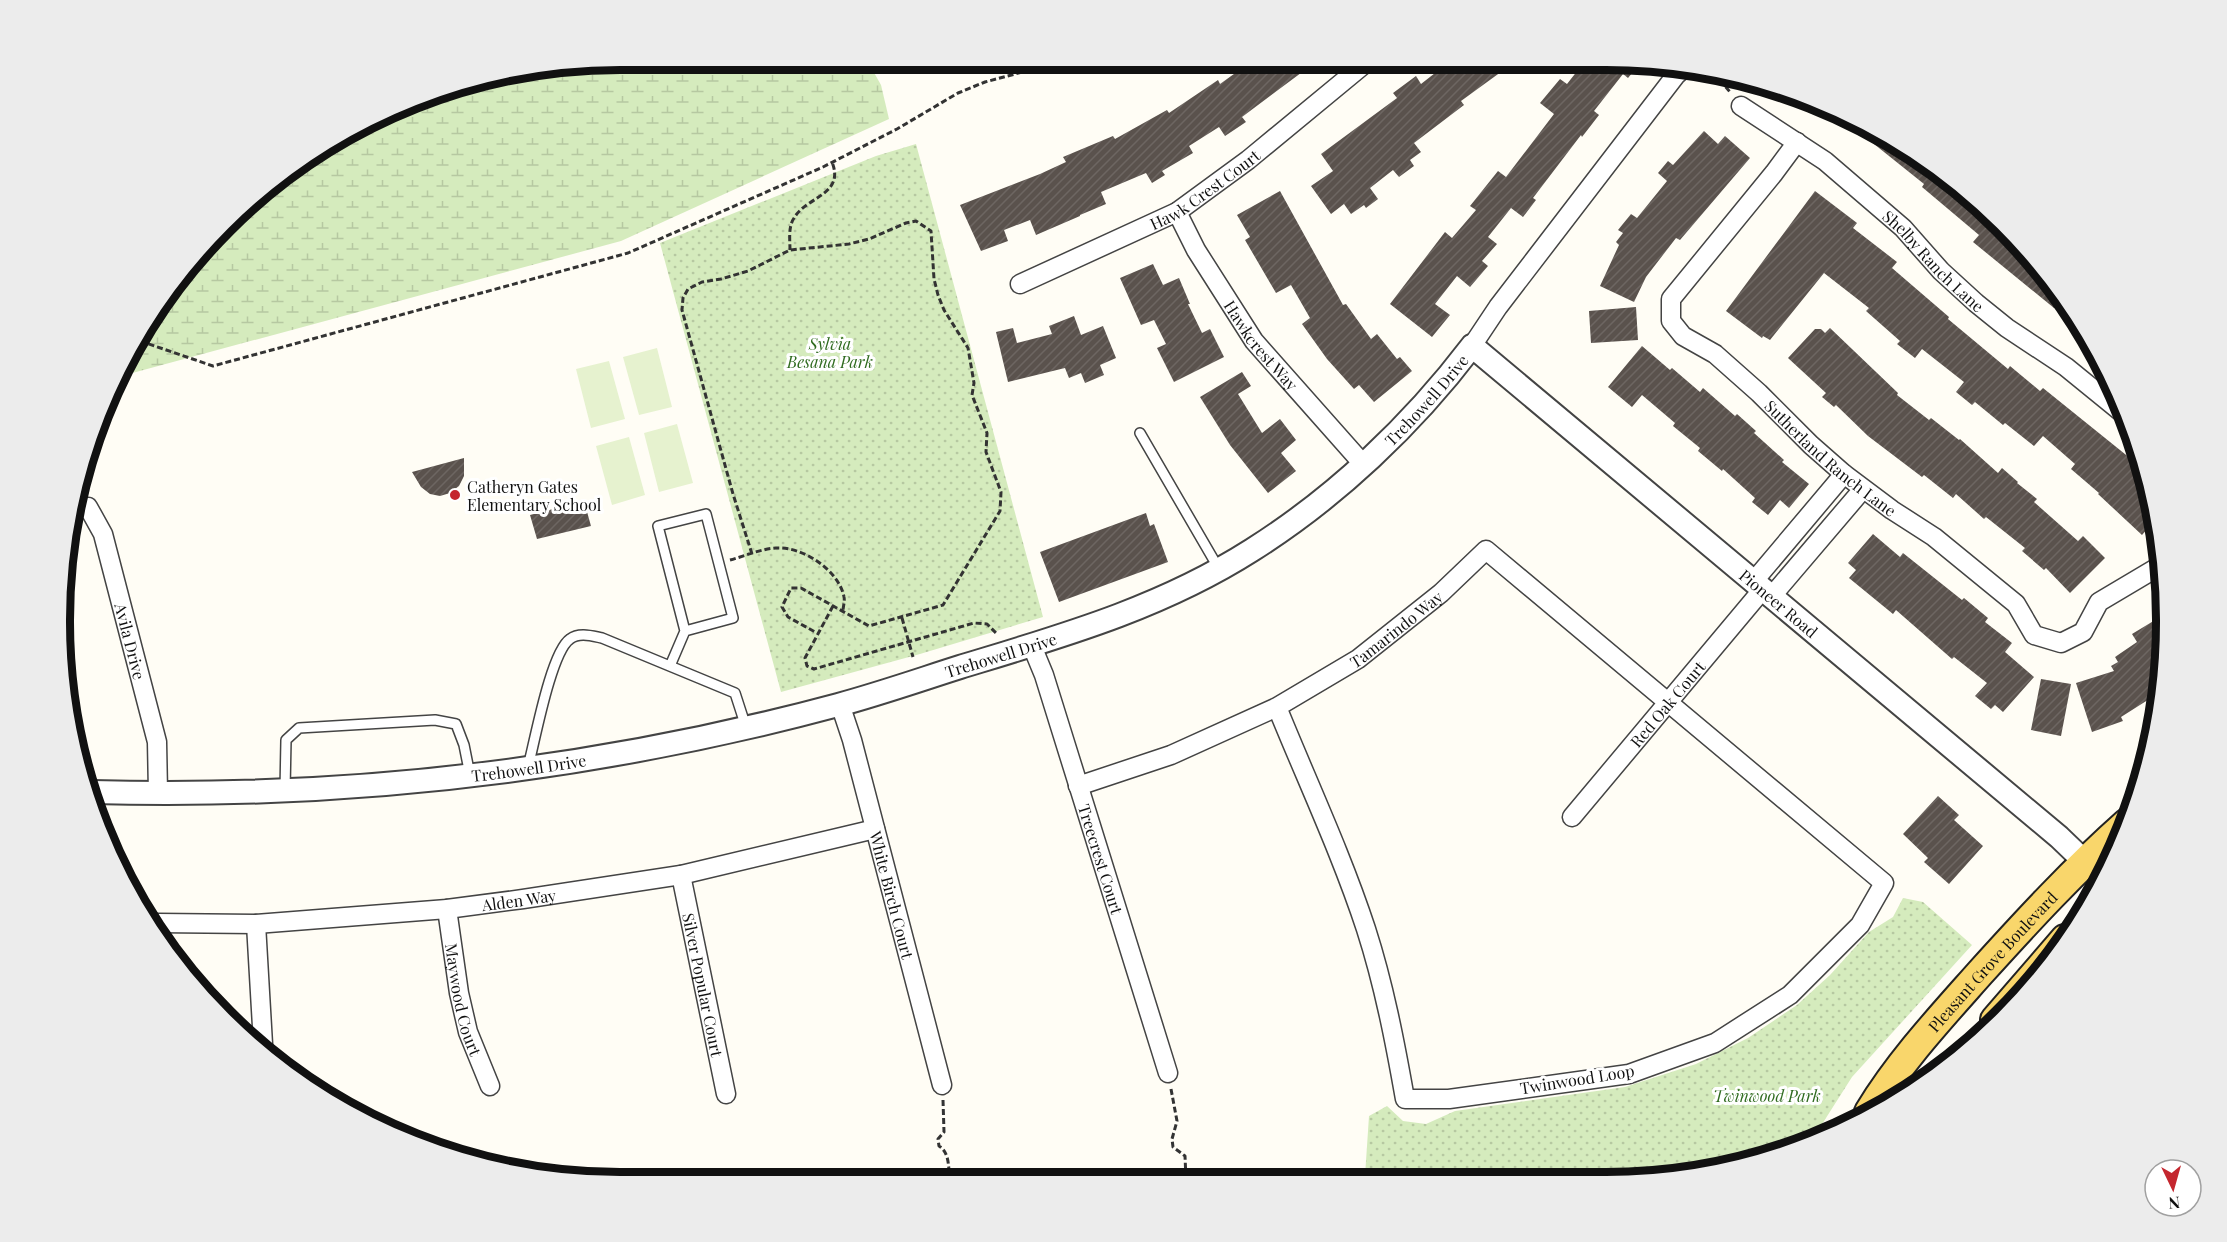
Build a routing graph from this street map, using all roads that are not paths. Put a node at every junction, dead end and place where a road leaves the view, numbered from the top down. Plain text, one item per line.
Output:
1 (1357, 70) edge
2 (1676, 75) edge
3 (1742, 106) road end
4 (1797, 142) junction
5 (1178, 212) junction
6 (1020, 284) dead end
7 (1472, 346) junction
8 (2113, 405) edge
9 (1140, 433) dead end
10 (1363, 464) junction
11 (1844, 474) junction
12 (1863, 489) junction
13 (82, 508) edge
14 (1219, 569) junction
15 (2154, 570) edge
16 (1762, 589) junction
17 (685, 631) junction
18 (1032, 646) junction
19 (670, 666) junction
20 (1667, 703) junction
21 (840, 704) junction
22 (1277, 707) junction
23 (746, 727) junction
24 (528, 767) junction
25 (470, 775) junction
26 (1078, 786) junction
27 (285, 790) junction
28 (98, 792) edge
29 (158, 792) junction
30 (1572, 817) dead end
31 (875, 829) junction
32 (2113, 836) edge
33 (2085, 862) junction
34 (681, 875) junction
35 (447, 909) junction
36 (161, 923) edge
37 (256, 924) junction
38 (263, 1039) edge
39 (1168, 1073) road end
40 (942, 1085) road end
41 (490, 1086) dead end
42 (726, 1094) dead end
43 (1878, 1100) edge

1 - 5 street, Hawk Crest Court
2 - 7 street, Trehowell Drive
3 - 4 street, Shelby Ranch Lane
4 - 8 street, Shelby Ranch Lane
4 - 11 street, Sutherland Ranch Lane
5 - 6 street, Hawk Crest Court
5 - 10 street, Hawkcrest Way
7 - 10 street, Trehowell Drive
7 - 16 street, Pioneer Road
9 - 14 lane
10 - 14 street, Trehowell Drive
11 - 12 street, Sutherland Ranch Lane
11 - 16 street
12 - 15 street, Sutherland Ranch Lane
12 - 16 street
13 - 29 street, Avila Drive
14 - 18 street, Trehowell Drive
16 - 20 street, Red Oak Court
16 - 33 street, Pioneer Road
17 - 17 lane
17 - 19 lane
18 - 21 street, Trehowell Drive
18 - 26 street, Treecrest Court
19 - 23 lane
19 - 24 lane
20 - 22 street, Tamarindo Way
20 - 22 street, Twinwood Loop
20 - 30 street, Red Oak Court
21 - 23 street, Trehowell Drive
21 - 31 street, White Birch Court
22 - 26 street, Tamarindo Way
23 - 24 street, Trehowell Drive
24 - 25 street, Trehowell Drive
25 - 27 street, Trehowell Drive
25 - 27 lane
26 - 39 street, Treecrest Court
27 - 29 street, Trehowell Drive
28 - 29 street, Trehowell Drive
31 - 34 street, Alden Way
31 - 40 street, White Birch Court
32 - 33 main road, Pleasant Grove Boulevard
33 - 43 main road, Pleasant Grove Boulevard
34 - 35 street, Alden Way
34 - 42 street, Silver Popular Court
35 - 37 street, Alden Way
35 - 41 street, Maywood Court
36 - 37 street, Alden Way
37 - 38 street

